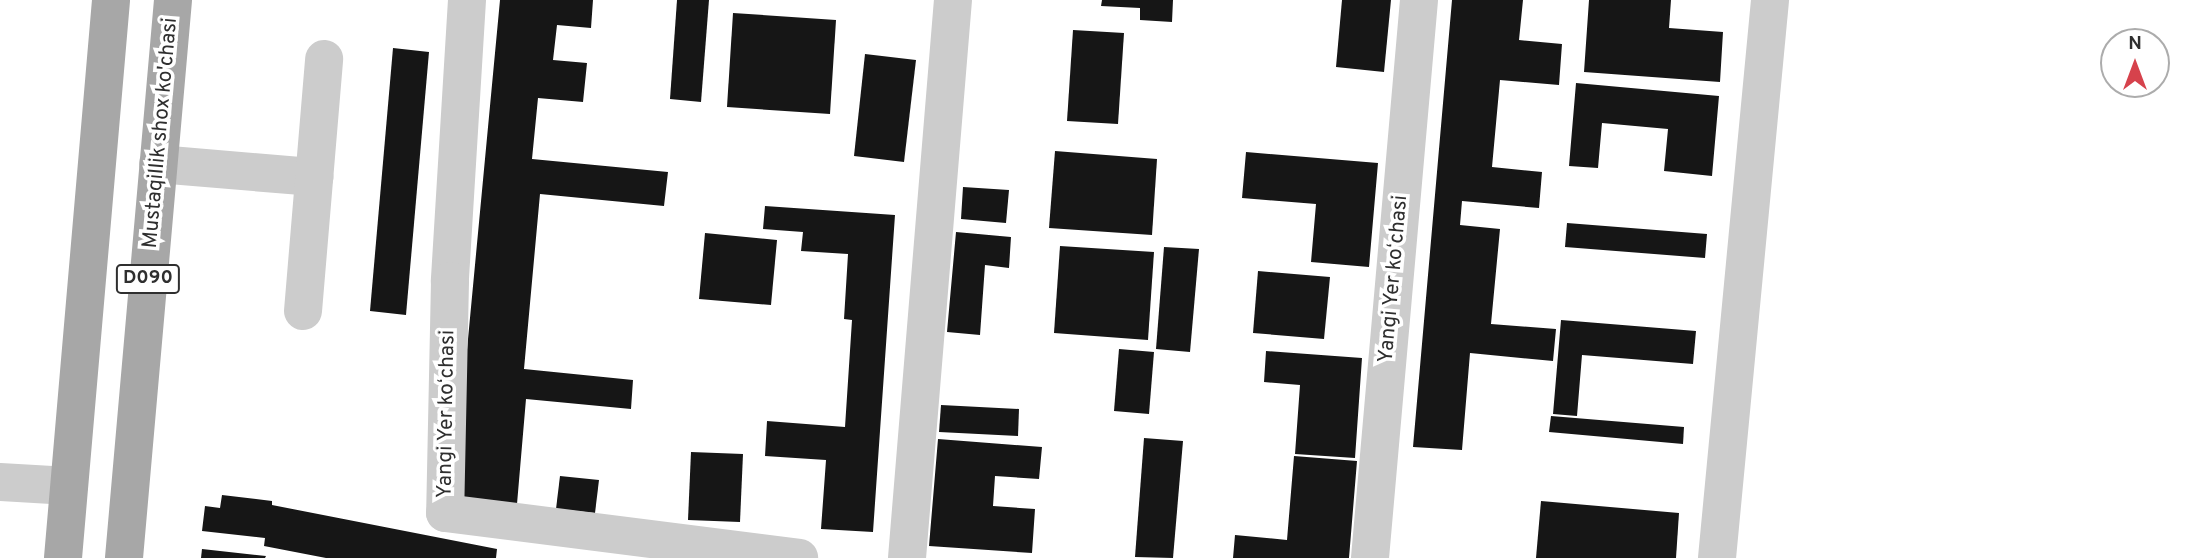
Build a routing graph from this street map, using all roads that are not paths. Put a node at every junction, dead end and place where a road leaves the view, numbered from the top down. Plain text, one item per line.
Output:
1 (111, 0) edge
2 (173, 0) edge
3 (467, 0) edge
4 (953, 0) edge
5 (1419, 0) edge
6 (1770, 0) edge
7 (324, 59) dead end
8 (158, 164) junction
9 (314, 177) junction
10 (303, 311) dead end
11 (0, 482) edge
12 (69, 486) junction
13 (63, 558) edge
14 (124, 558) edge
15 (799, 558) edge
16 (907, 558) edge
17 (1370, 558) edge
18 (1717, 558) edge

1 - 12 main road, D090
2 - 8 main road, Mustaqillik shox ko'chasi / D090
3 - 15 street, Yangi Yer koʻchasi
4 - 16 street
5 - 17 street, Yangi Yer koʻchasi
6 - 18 street
7 - 9 street
8 - 9 street
8 - 14 main road, Mustaqillik shox ko'chasi / D090
9 - 10 street
11 - 12 street
12 - 13 main road, D090

